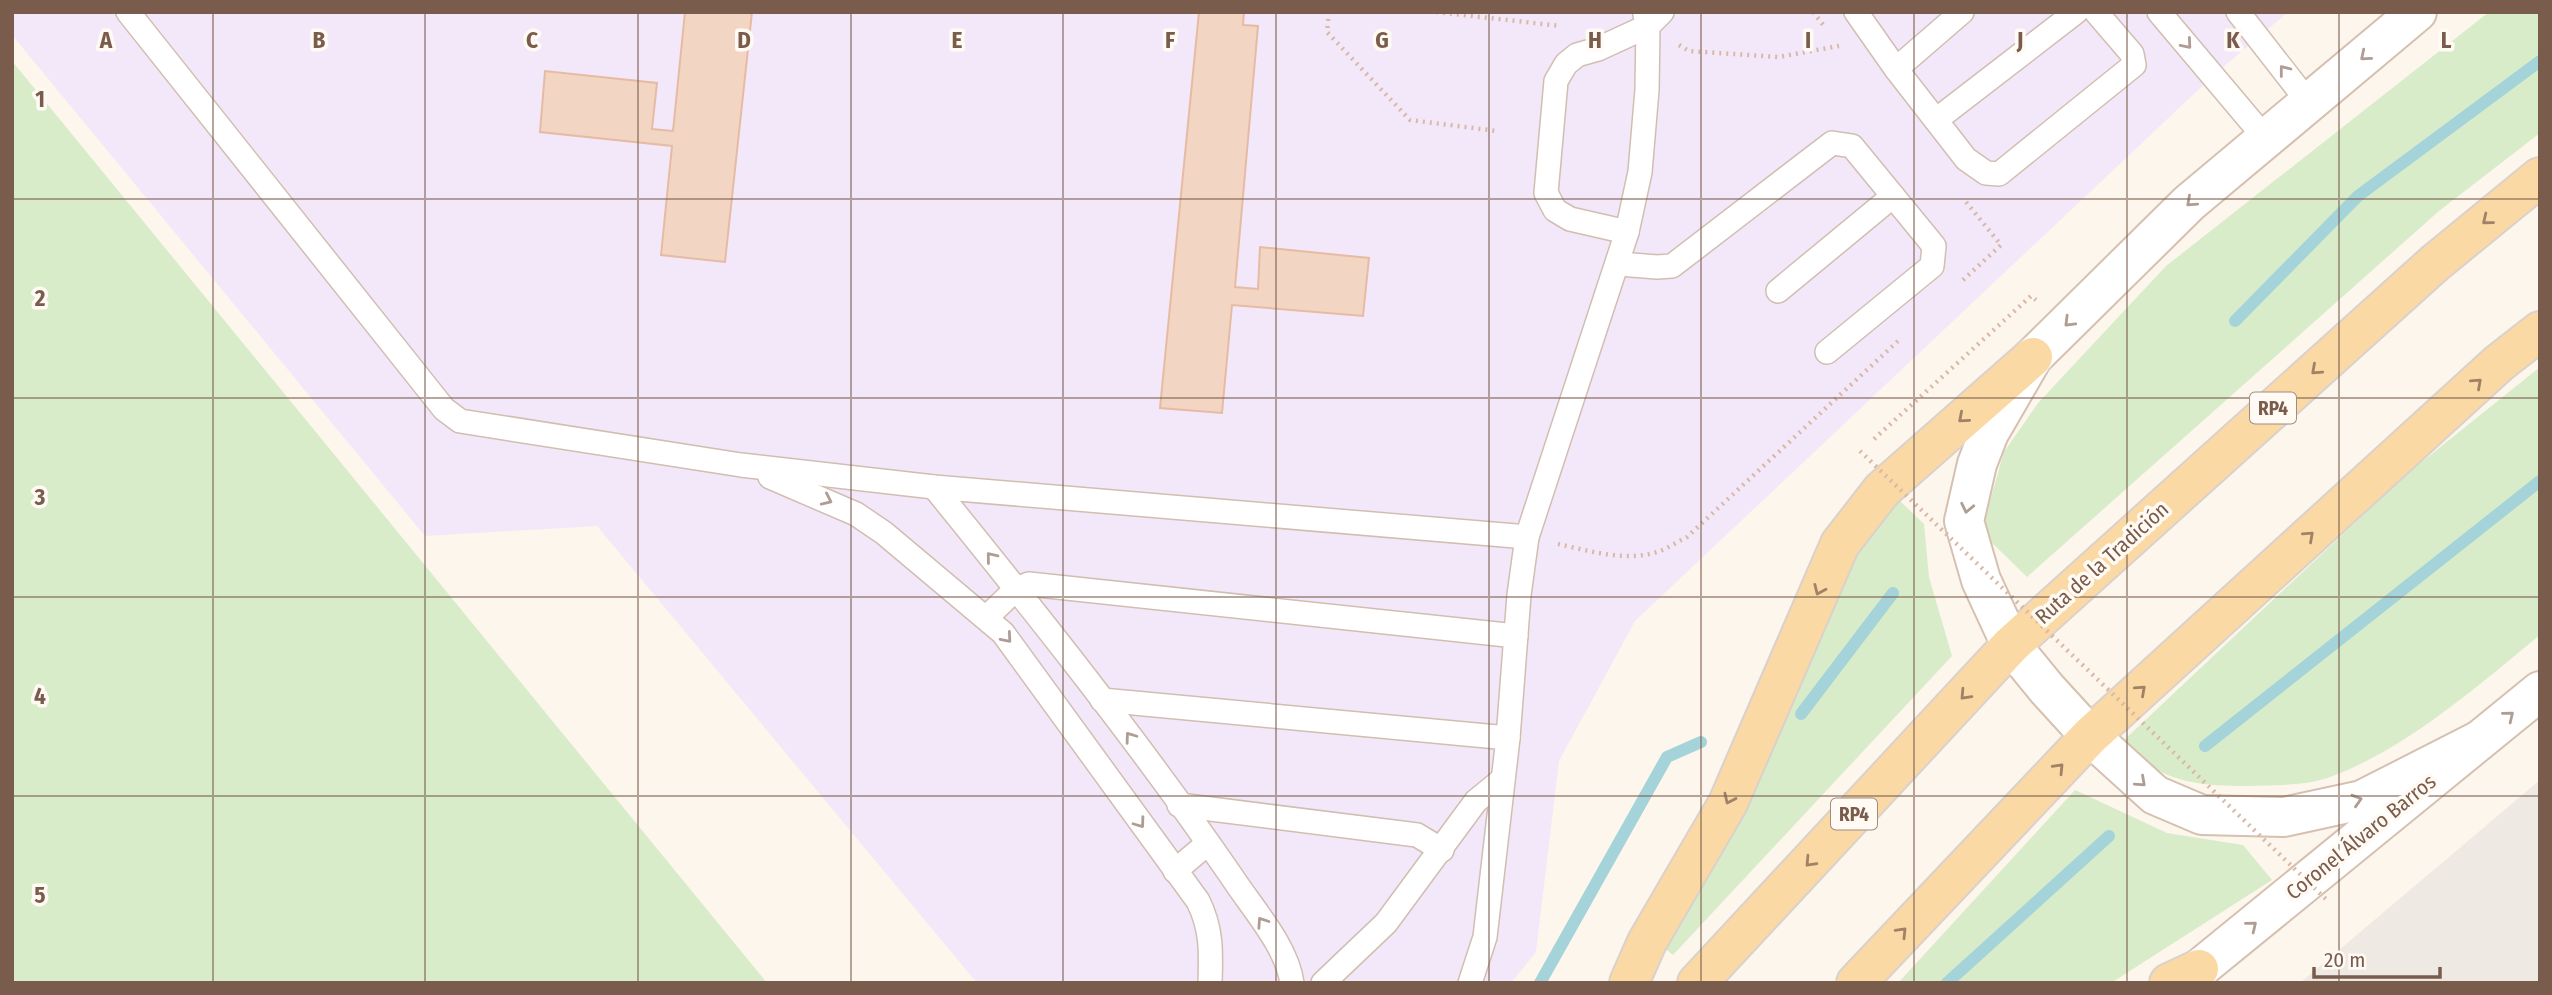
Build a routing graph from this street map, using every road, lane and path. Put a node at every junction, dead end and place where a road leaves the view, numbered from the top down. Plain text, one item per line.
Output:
1 (128, 12) edge
2 (1329, 12) edge
3 (1436, 12) edge
4 (1856, 12) edge
5 (1962, 12) edge
6 (2076, 12) edge
7 (2095, 12) edge
8 (2159, 12) edge
9 (2238, 12) edge
10 (2417, 12) edge
11 (1651, 17) edge
12 (1570, 27) dead end
13 (1840, 46) dead end
14 (1896, 69) junction
15 (2309, 103) junction
16 (1936, 120) junction
17 (1497, 131) dead end
18 (2266, 139) junction
19 (2540, 177) edge
20 (1893, 196) junction
21 (1628, 232) junction
22 (1619, 264) junction
23 (1779, 291) dead end
24 (2540, 331) edge
25 (1827, 352) dead end
26 (2033, 357) junction
27 (1921, 394) dead end
28 (741, 465) junction
29 (934, 487) junction
30 (1527, 537) junction
31 (1016, 589) junction
32 (986, 618) junction
33 (1516, 636) junction
34 (2011, 645) junction
35 (2540, 691) edge
36 (1102, 699) junction
37 (2091, 736) junction
38 (1508, 738) junction
39 (2478, 741) junction
40 (1503, 779) junction
41 (1180, 805) junction
42 (1208, 843) junction
43 (1442, 850) junction
44 (1175, 871) junction
45 (2328, 901) dead end
46 (2183, 978) edge
47 (1210, 983) edge
48 (1292, 983) edge
49 (1324, 983) edge
50 (1470, 983) edge
51 (1629, 983) edge
52 (1697, 983) edge
53 (1856, 983) edge

1 - 28 lane
2 - 17 path
3 - 12 path
4 - 14 lane
5 - 14 lane
6 - 16 lane
7 - 16 lane
8 -> 18 lane
15 -> 9 lane
10 -> 15 main road
11 - 13 path
11 - 21 lane
11 - 21 lane
14 - 16 lane
15 - 18 main road
18 -> 26 main road
19 -> 34 main road, Ruta de la Tradición / RP4
20 - 22 lane
20 - 23 lane
20 - 25 lane
21 - 22 lane
22 - 30 lane
37 -> 24 main road
26 -> 34 main road
26 -> 51 main road
27 - 45 path, bridge
28 - 29 lane
28 -> 32 lane
29 - 30 lane
31 -> 29 lane
30 - 33 lane
31 - 32 lane
31 - 33 lane
31 - 36 lane
32 -> 44 lane
33 - 38 lane
34 - 37 main road
34 -> 52 main road, Ruta de la Tradición / RP4
39 -> 35 main road, Coronel Álvaro Barros
36 - 38 lane
41 -> 36 lane
37 -> 39 main road
53 -> 37 main road
38 - 40 lane
46 -> 39 main road, Coronel Álvaro Barros
40 - 43 lane
40 - 50 lane
41 - 42 lane
41 - 43 lane
42 - 44 lane
48 -> 42 lane
43 - 49 lane
44 - 47 lane

